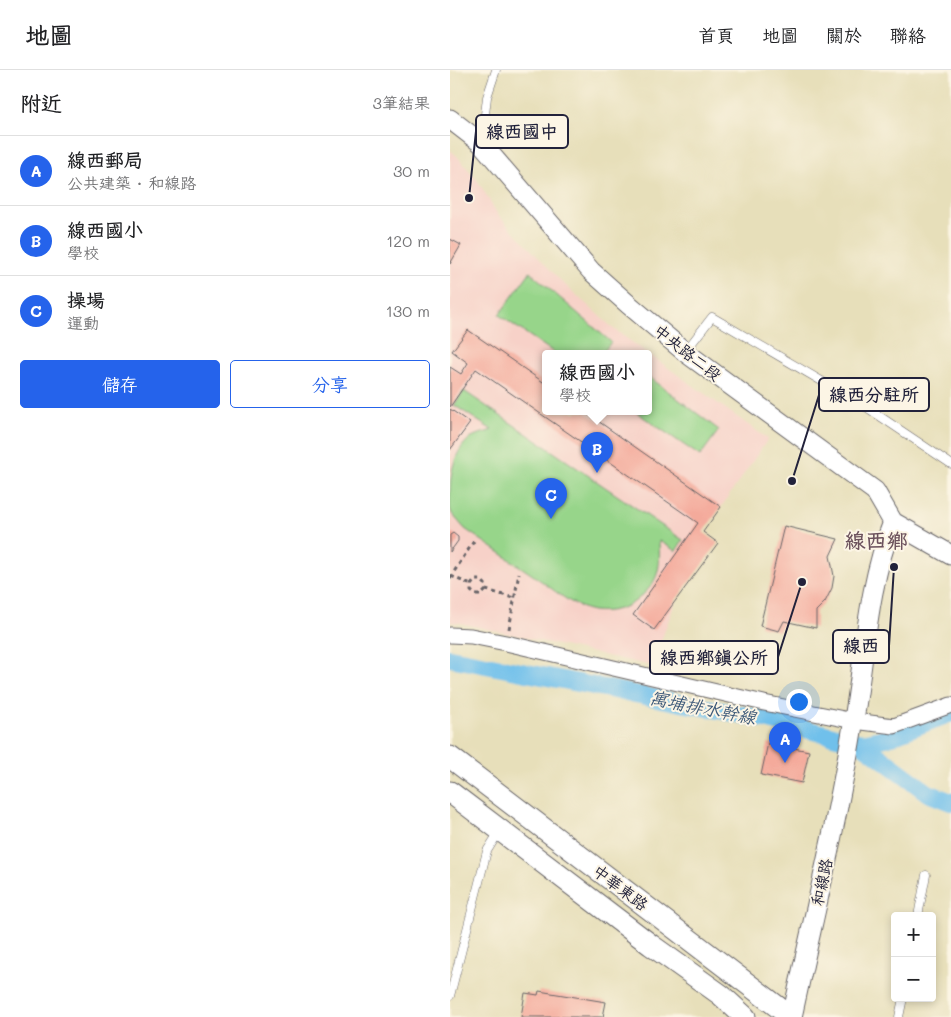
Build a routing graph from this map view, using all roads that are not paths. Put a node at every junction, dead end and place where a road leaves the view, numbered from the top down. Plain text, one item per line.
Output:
1 (496, 70) edge
2 (450, 119) edge
3 (481, 142) junction
4 (685, 352) junction
5 (951, 464) edge
6 (893, 522) junction
7 (951, 555) edge
8 (450, 635) edge
9 (951, 705) edge
10 (854, 721) junction
11 (450, 757) edge
12 (450, 792) edge
13 (500, 830) junction
14 (926, 875) dead end
15 (919, 912) edge
16 (450, 996) edge
17 (901, 1002) edge
18 (745, 1017) edge
19 (791, 1017) edge
20 (899, 1017) edge

1 - 3 lane
2 - 3 street, 中央路二段
3 - 4 street, 中央路二段
4 - 5 lane
4 - 6 street, 中央路二段
6 - 7 street
6 - 10 street
8 - 10 street
9 - 10 street
10 - 19 street, 和線路
11 - 19 main road, 中華東路
12 - 13 main road, 中華東路
13 - 16 lane
13 - 18 main road, 中華東路
14 - 15 lane
17 - 20 lane

